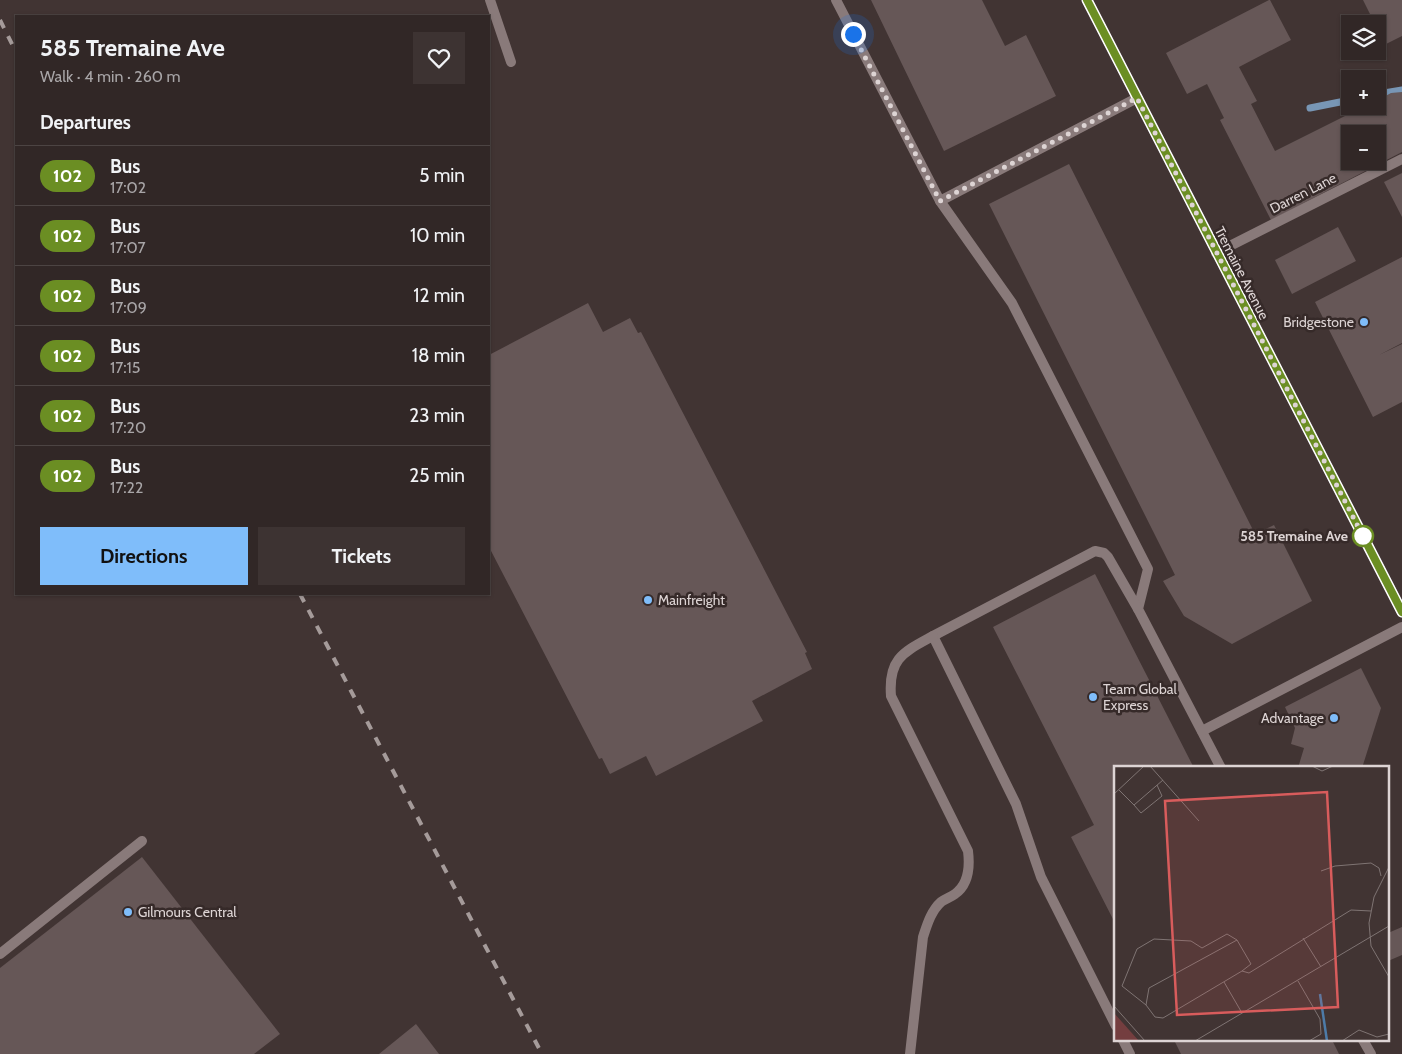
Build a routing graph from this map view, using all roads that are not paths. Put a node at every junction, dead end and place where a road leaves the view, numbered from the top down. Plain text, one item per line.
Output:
1 (490, 0) edge
2 (836, 0) edge
3 (1087, 0) edge
4 (511, 62) dead end
5 (1137, 98) junction
6 (1402, 158) edge
7 (940, 201) junction
8 (1216, 253) junction
9 (1138, 609) junction
10 (1402, 612) edge
11 (1402, 627) edge
12 (932, 636) junction
13 (1202, 731) junction
14 (1220, 766) edge
15 (142, 841) dead end
16 (0, 954) edge
17 (1114, 1022) edge
18 (1124, 1042) edge
19 (1364, 1042) edge
20 (910, 1054) edge
21 (1130, 1054) edge
22 (1370, 1054) edge

1 - 4 lane
2 - 7 lane
3 - 5 main road, Tremaine Avenue
5 - 7 lane
5 - 8 main road, Tremaine Avenue
6 - 8 lane, Darren Lane
7 - 9 lane
8 - 10 main road, Tremaine Avenue
9 - 12 lane
9 - 13 lane
11 - 13 lane
12 - 17 lane
12 - 20 lane
13 - 14 lane
15 - 16 lane
18 - 21 lane
19 - 22 lane

